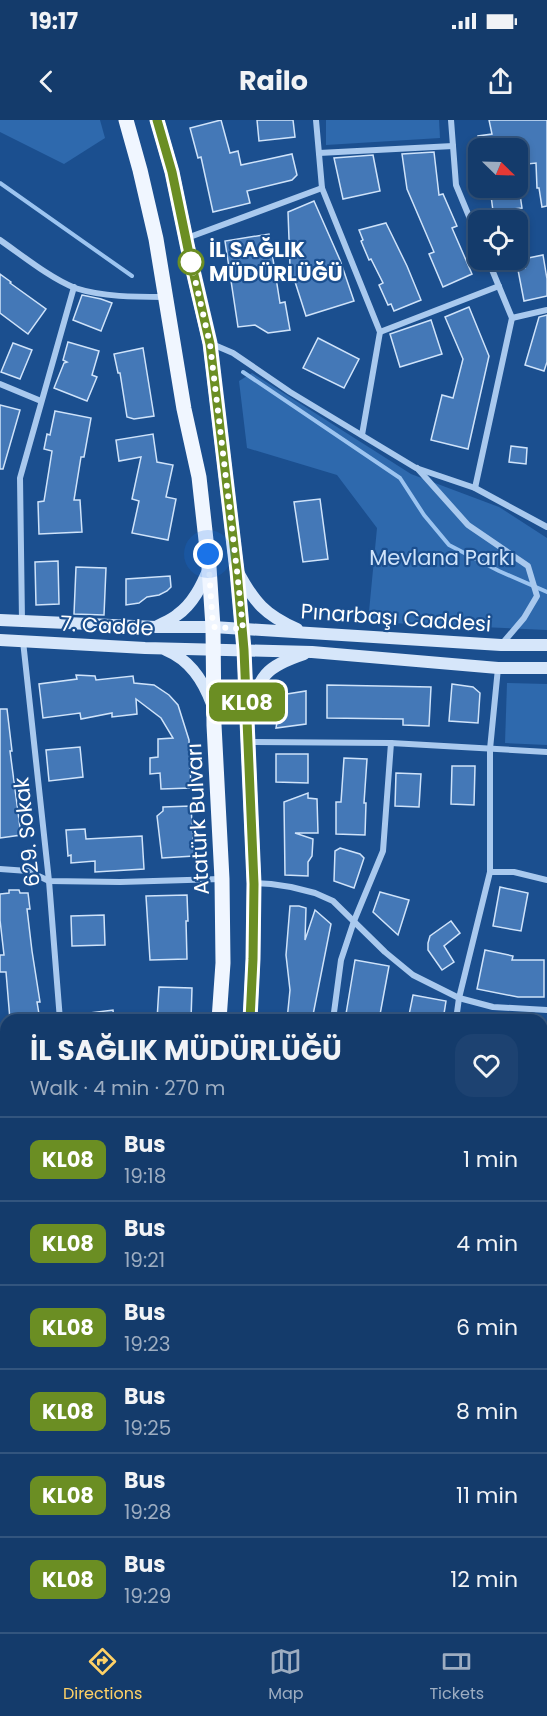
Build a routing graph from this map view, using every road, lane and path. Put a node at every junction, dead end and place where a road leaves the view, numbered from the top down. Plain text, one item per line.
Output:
1 (126, 120) edge
2 (157, 120) edge
3 (316, 120) edge
4 (451, 120) edge
5 (453, 146) junction
6 (319, 153) junction
7 (322, 188) junction
8 (468, 214) edge
9 (186, 238) junction
10 (0, 240) edge
11 (492, 270) edge
12 (499, 286) junction
13 (74, 287) junction
14 (165, 297) junction
15 (547, 310) edge
16 (512, 318) junction
17 (380, 332) junction
18 (210, 344) junction
19 (0, 384) edge
20 (41, 401) junction
21 (362, 435) junction
22 (416, 468) junction
23 (476, 488) junction
24 (547, 527) edge
25 (209, 567) junction
26 (237, 571) junction
27 (0, 620) edge
28 (22, 621) junction
29 (156, 627) junction
30 (213, 627) junction
31 (243, 629) junction
32 (303, 632) junction
33 (0, 640) edge
34 (23, 641) junction
35 (501, 645) junction
36 (547, 645) edge
37 (162, 649) junction
38 (213, 650) junction
39 (244, 650) junction
40 (312, 652) junction
41 (498, 668) junction
42 (547, 668) edge
43 (214, 710) junction
44 (247, 718) junction
45 (248, 742) junction
46 (391, 743) junction
47 (490, 748) junction
48 (547, 752) edge
49 (0, 869) edge
50 (490, 872) junction
51 (222, 879) junction
52 (547, 880) edge
53 (49, 881) junction
54 (254, 884) junction
55 (354, 921) junction
56 (459, 998) junction
57 (547, 1010) edge
58 (60, 1014) edge
59 (220, 1014) edge
60 (250, 1014) edge
61 (334, 1014) edge
62 (457, 1014) edge

1 - 14 main road, Atatürk Bulvarı
2 - 9 main road
3 - 6 street
4 - 5 street
5 - 6 street
5 - 8 street
6 - 7 street
7 - 9 street
7 - 17 street
9 - 18 main road
10 - 13 street
11 - 12 street
12 - 16 street
12 - 17 street
13 - 14 street
13 - 20 street
14 - 25 main road, Atatürk Bulvarı
15 - 16 street
16 - 23 street
17 - 21 street
18 - 21 street
18 - 26 main road
19 - 20 street
20 - 28 street
21 - 22 street
22 - 23 street
22 - 35 street
23 - 24 street
25 - 29 street
25 - 30 main road, Atatürk Bulvarı
26 - 31 main road
26 - 32 street
27 - 28 street, 7. Cadde
28 - 29 street, 7. Cadde
29 - 30 street, 7. Cadde
30 - 31 street, 7. Cadde
30 - 38 main road, Atatürk Bulvarı
31 - 32 street, Pınarbaşı Caddesi
31 - 39 main road
32 - 35 street, Pınarbaşı Caddesi
33 - 34 street, 7. Cadde
34 - 37 street, 7. Cadde
34 - 53 street, 629. Sokak
35 - 36 street, Pınarbaşı Caddesi
37 - 38 street, 7. Cadde
37 - 43 street
38 - 39 street, 7. Cadde
38 - 43 main road, Atatürk Bulvarı
39 - 40 street, Pınarbaşı Caddesi
39 - 44 main road
40 - 41 street, Pınarbaşı Caddesi
40 - 44 street
41 - 42 street, Pınarbaşı Caddesi
41 - 47 street
43 - 51 main road, Atatürk Bulvarı
44 - 45 main road
45 - 46 street
45 - 54 main road
46 - 47 street
46 - 55 street
47 - 48 street
47 - 50 street
49 - 53 street
50 - 52 street
50 - 56 street
51 - 53 street
51 - 59 main road, Atatürk Bulvarı
53 - 58 street, 629. Sokak
54 - 55 street
54 - 60 main road
55 - 56 street
55 - 61 street
56 - 57 street
56 - 62 street

